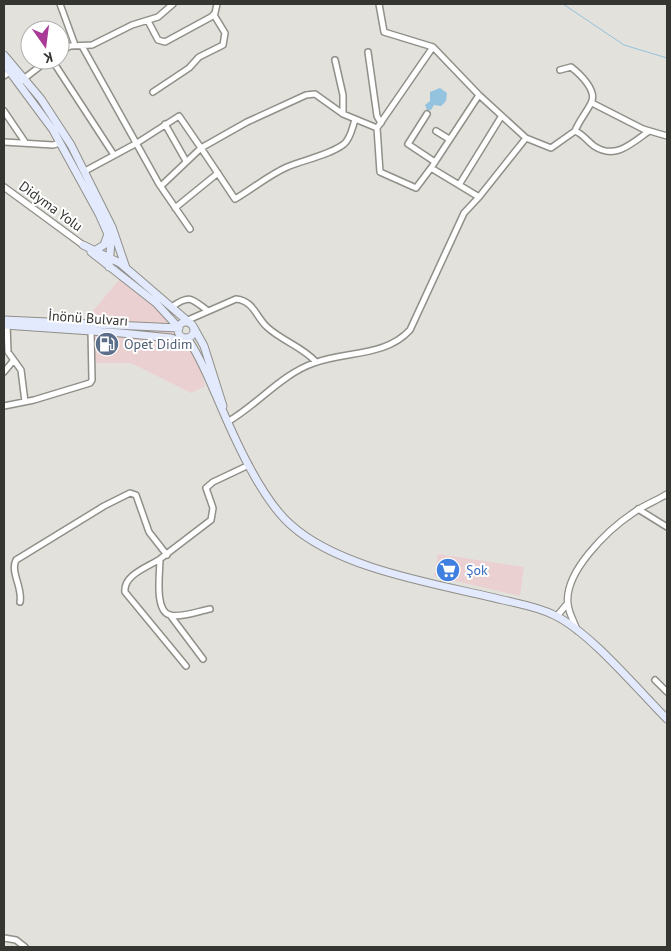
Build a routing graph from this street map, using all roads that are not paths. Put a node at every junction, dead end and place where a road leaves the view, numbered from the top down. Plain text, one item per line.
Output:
1 (60, 4) edge
2 (173, 4) edge
3 (217, 4) edge
4 (379, 4) edge
5 (214, 14) junction
6 (148, 21) junction
7 (75, 45) junction
8 (82, 46) junction
9 (70, 47) edge
10 (433, 47) junction
11 (368, 52) dead end
12 (4, 55) edge
13 (335, 60) dead end
14 (4, 64) edge
15 (35, 70) edge
16 (59, 70) edge
17 (560, 70) dead end
18 (7, 74) edge
19 (21, 81) junction
20 (152, 92) dead end
21 (479, 95) junction
22 (592, 103) junction
23 (4, 111) edge
24 (343, 114) junction
25 (427, 114) dead end
26 (501, 117) junction
27 (355, 120) junction
28 (381, 123) junction
29 (165, 124) junction
30 (377, 128) junction
31 (436, 131) dead end
32 (575, 131) junction
33 (649, 131) junction
34 (667, 136) edge
35 (526, 138) junction
36 (449, 139) junction
37 (4, 142) edge
38 (25, 142) junction
39 (60, 143) junction
40 (137, 143) junction
41 (201, 148) junction
42 (114, 154) junction
43 (186, 161) junction
44 (435, 162) junction
45 (431, 168) junction
46 (85, 171) junction
47 (218, 173) junction
48 (459, 185) junction
49 (161, 186) junction
50 (4, 187) edge
51 (479, 197) junction
52 (175, 208) junction
53 (190, 229) dead end
54 (108, 234) junction
55 (83, 245) junction
56 (94, 251) junction
57 (110, 257) junction
58 (109, 267) junction
59 (126, 268) junction
60 (120, 275) junction
61 (173, 306) junction
62 (208, 311) junction
63 (164, 312) junction
64 (5, 323) edge
65 (191, 324) junction
66 (149, 328) junction
67 (178, 328) junction
68 (90, 330) junction
69 (184, 337) junction
70 (171, 338) junction
71 (194, 347) junction
72 (13, 361) junction
73 (316, 362) junction
74 (4, 372) edge
75 (24, 402) junction
76 (4, 406) edge
77 (224, 412) junction
78 (228, 421) junction
79 (249, 465) junction
80 (667, 494) edge
81 (638, 510) junction
82 (667, 527) edge
83 (167, 555) junction
84 (160, 559) junction
85 (20, 602) dead end
86 (567, 604) junction
87 (210, 609) dead end
88 (170, 615) junction
89 (557, 616) junction
90 (577, 630) junction
91 (203, 659) dead end
92 (186, 666) dead end
93 (655, 680) dead end
94 (667, 692) edge
95 (667, 719) edge
96 (4, 938) edge
97 (25, 947) edge

1 - 7 street
2 - 6 street
3 - 5 street
4 - 10 street
5 - 6 street
5 - 20 street
6 - 8 street
7 - 8 street
7 - 9 street
8 - 40 street
10 - 21 street
10 - 28 street
11 - 28 street
12 - 19 main road
13 - 24 street
14 - 18 main road
15 - 19 street
16 - 42 street
17 - 22 street
18 - 19 main road
19 - 39 main road
19 - 46 main road
21 - 26 street
21 - 36 street
22 - 32 street
22 - 33 street
23 - 38 street
24 - 27 street
24 - 41 street
25 - 44 street
26 - 35 street
26 - 48 street
27 - 30 street
27 - 47 street
28 - 30 street
29 - 40 street
29 - 41 street
29 - 43 street
30 - 45 street
31 - 36 street
32 - 33 street
32 - 35 street
33 - 34 street
35 - 51 street
36 - 44 street
37 - 38 street
38 - 39 street
39 - 54 main road
40 - 42 street
40 - 49 street
41 - 43 street
41 - 47 street
42 - 46 street
43 - 49 street
44 - 45 street
45 - 48 street
46 - 59 main road
47 - 52 street
48 - 51 street
49 - 52 street
50 - 55 street, Didyma Yolu
51 - 73 street
52 - 53 street
54 - 56 main road
54 - 57 main road
55 - 56 main road
55 - 58 main road
56 - 57 main road
57 - 58 main road
57 - 59 main road
58 - 60 main road
59 - 60 main road
59 - 61 main road
60 - 63 main road
61 - 62 street
61 - 65 main road
62 - 65 street
62 - 73 street
63 - 66 main road
63 - 67 main road
64 - 66 main road, İnönü Bulvarı
64 - 68 main road, İnönü Bulvarı
64 - 72 street
65 - 67 main road, İnönü Bulvarı
65 - 69 main road
65 - 77 main road
66 - 67 main road, İnönü Bulvarı
67 - 69 main road
68 - 70 main road, İnönü Bulvarı
68 - 75 street
69 - 70 main road
69 - 71 main road
70 - 71 main road
71 - 77 main road
72 - 74 street
72 - 75 street
73 - 78 street
75 - 76 street
77 - 78 main road
78 - 79 main road
79 - 83 street
79 - 89 main road
80 - 81 street
81 - 82 street
81 - 86 street
83 - 84 street
83 - 85 street
84 - 88 street
84 - 92 street
86 - 89 street
86 - 90 street
87 - 88 street
88 - 91 street
89 - 90 main road
90 - 95 main road
93 - 94 street
96 - 97 street

